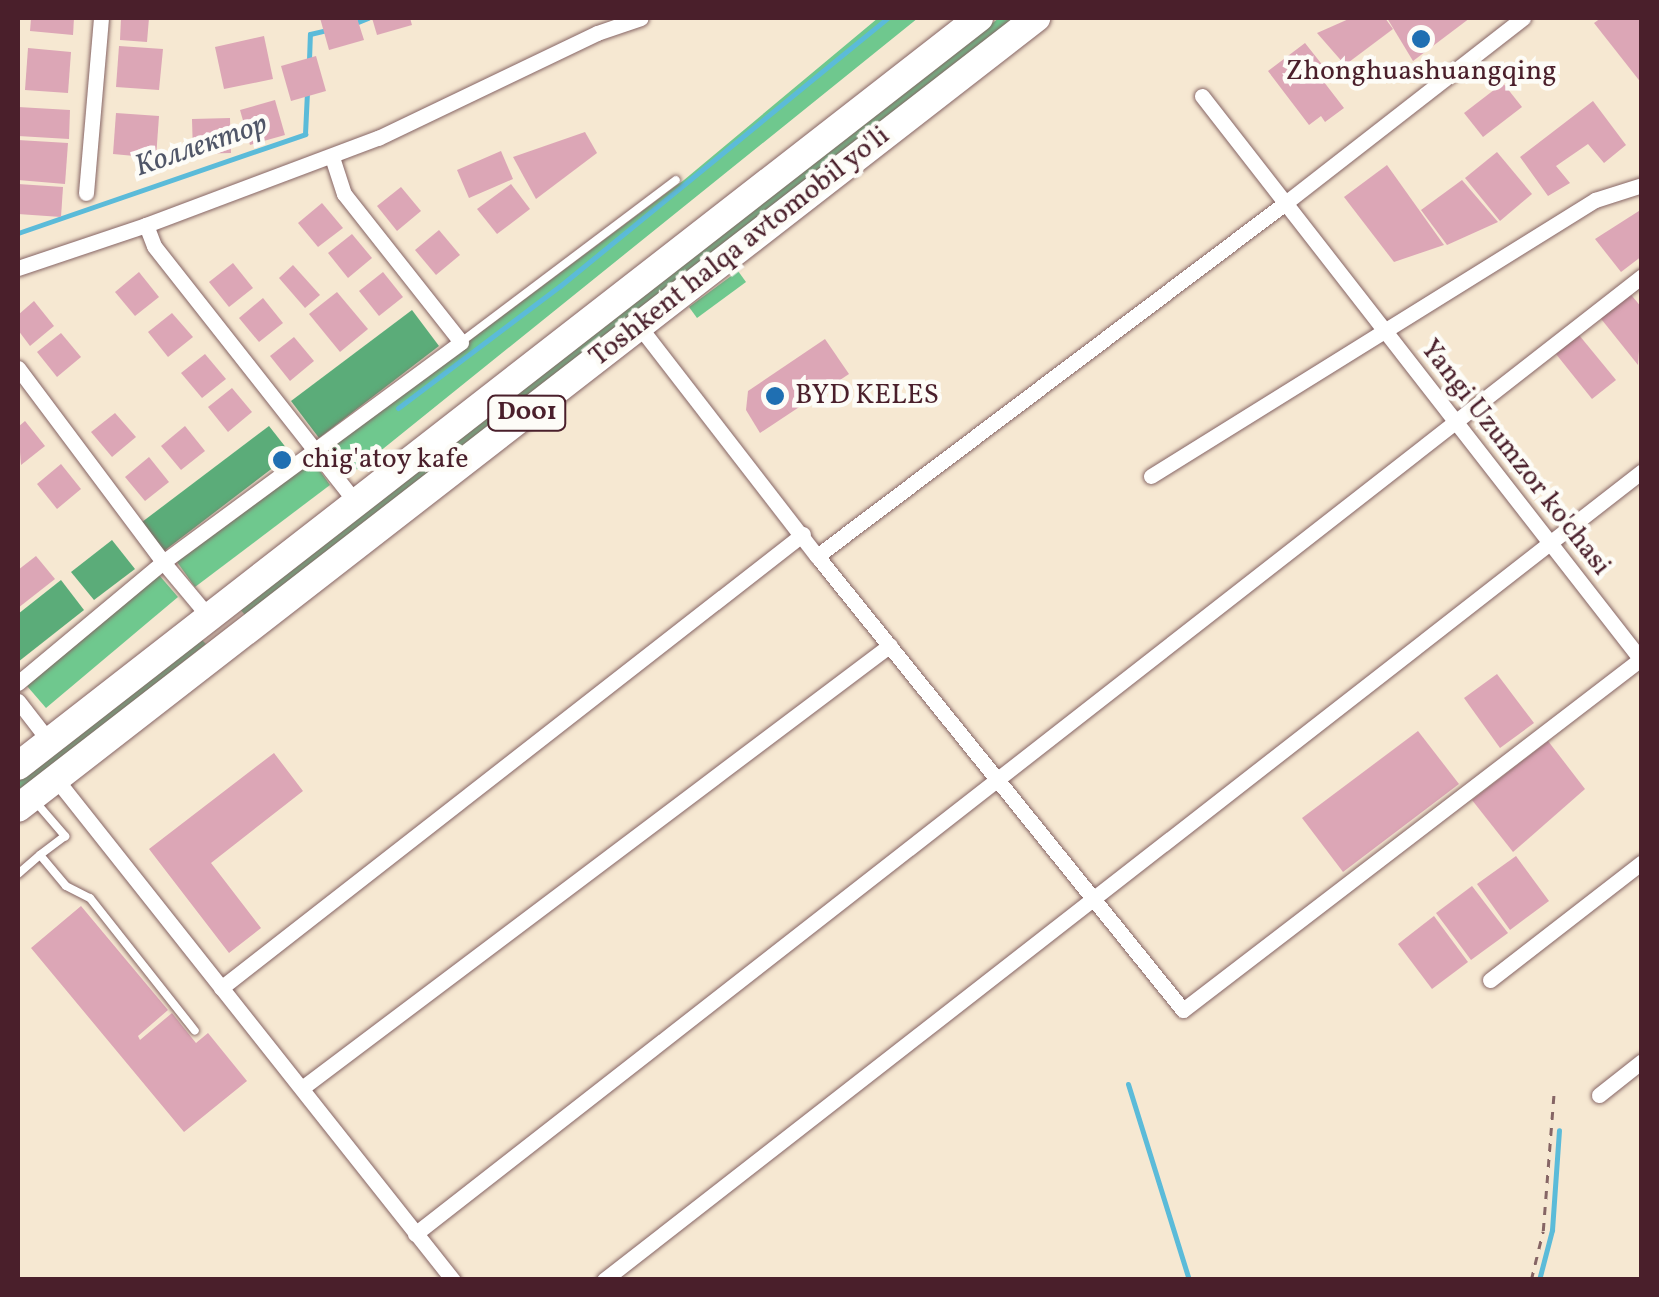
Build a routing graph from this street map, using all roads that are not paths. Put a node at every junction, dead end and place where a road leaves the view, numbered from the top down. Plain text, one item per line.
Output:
1 (101, 18) edge
2 (642, 18) edge
3 (1036, 18) edge
4 (1523, 18) edge
5 (975, 19) edge
6 (1202, 96) dead end
7 (332, 156) junction
8 (676, 180) dead end
9 (1642, 185) edge
10 (86, 194) dead end
11 (1284, 204) junction
12 (146, 225) junction
13 (18, 268) edge
14 (1642, 276) edge
15 (640, 326) junction
16 (1386, 333) junction
17 (461, 342) junction
18 (18, 368) edge
19 (1456, 426) junction
20 (311, 449) junction
21 (1642, 471) edge
22 (1151, 476) dead end
23 (356, 502) junction
24 (803, 534) junction
25 (1551, 544) junction
26 (817, 556) junction
27 (162, 562) junction
28 (209, 617) junction
29 (230, 644) junction
30 (890, 646) junction
31 (1641, 660) edge
32 (18, 683) edge
33 (18, 701) edge
34 (49, 741) junction
35 (18, 766) edge
36 (56, 779) junction
37 (994, 779) junction
38 (25, 803) edge
39 (40, 855) junction
40 (1642, 862) edge
41 (18, 874) edge
42 (1094, 902) junction
43 (1490, 980) dead end
44 (221, 988) junction
45 (195, 1031) dead end
46 (1642, 1061) edge
47 (302, 1088) junction
48 (1598, 1095) dead end
49 (415, 1234) junction
50 (453, 1280) edge
51 (604, 1280) edge

1 - 10 street
2 - 7 street
3 - 15 highway, Toshkent halqa avtomobil yo'li / D001
4 - 11 street
5 - 23 highway, Toshkent halqa avtomobil yo'li / D001
6 - 11 street, Yangi Uzumzor ko'chasi
7 - 12 street
7 - 17 street
8 - 17 lane
9 - 16 street, Yangi Uzumzor ko'chasi
11 - 16 street, Yangi Uzumzor ko'chasi
11 - 26 street
12 - 13 street
12 - 20 street
14 - 19 street
15 - 24 street
15 - 29 highway, Toshkent halqa avtomobil yo'li / D001
16 - 19 street, Yangi Uzumzor ko'chasi
16 - 22 street
17 - 20 street
18 - 27 street
19 - 25 street, Yangi Uzumzor ko'chasi
19 - 37 street
20 - 23 street
20 - 27 street
21 - 25 street
23 - 28 highway, Toshkent halqa avtomobil yo'li / D001
24 - 26 street
24 - 44 street
25 - 31 street, Yangi Uzumzor ko'chasi
25 - 42 street
26 - 30 street
27 - 28 street
27 - 32 street
28 - 29 highway
28 - 34 highway, Toshkent halqa avtomobil yo'li / D001
29 - 36 highway, Toshkent halqa avtomobil yo'li / D001
30 - 37 street
30 - 47 street
31 - 42 street
33 - 34 street
34 - 35 highway, Toshkent halqa avtomobil yo'li / D001
36 - 38 highway, Toshkent halqa avtomobil yo'li / D001
36 - 44 street
37 - 42 street
37 - 49 street
38 - 39 lane
39 - 41 lane
39 - 45 lane
40 - 43 street
42 - 51 street
44 - 47 street
46 - 48 street
47 - 49 street
49 - 50 street

